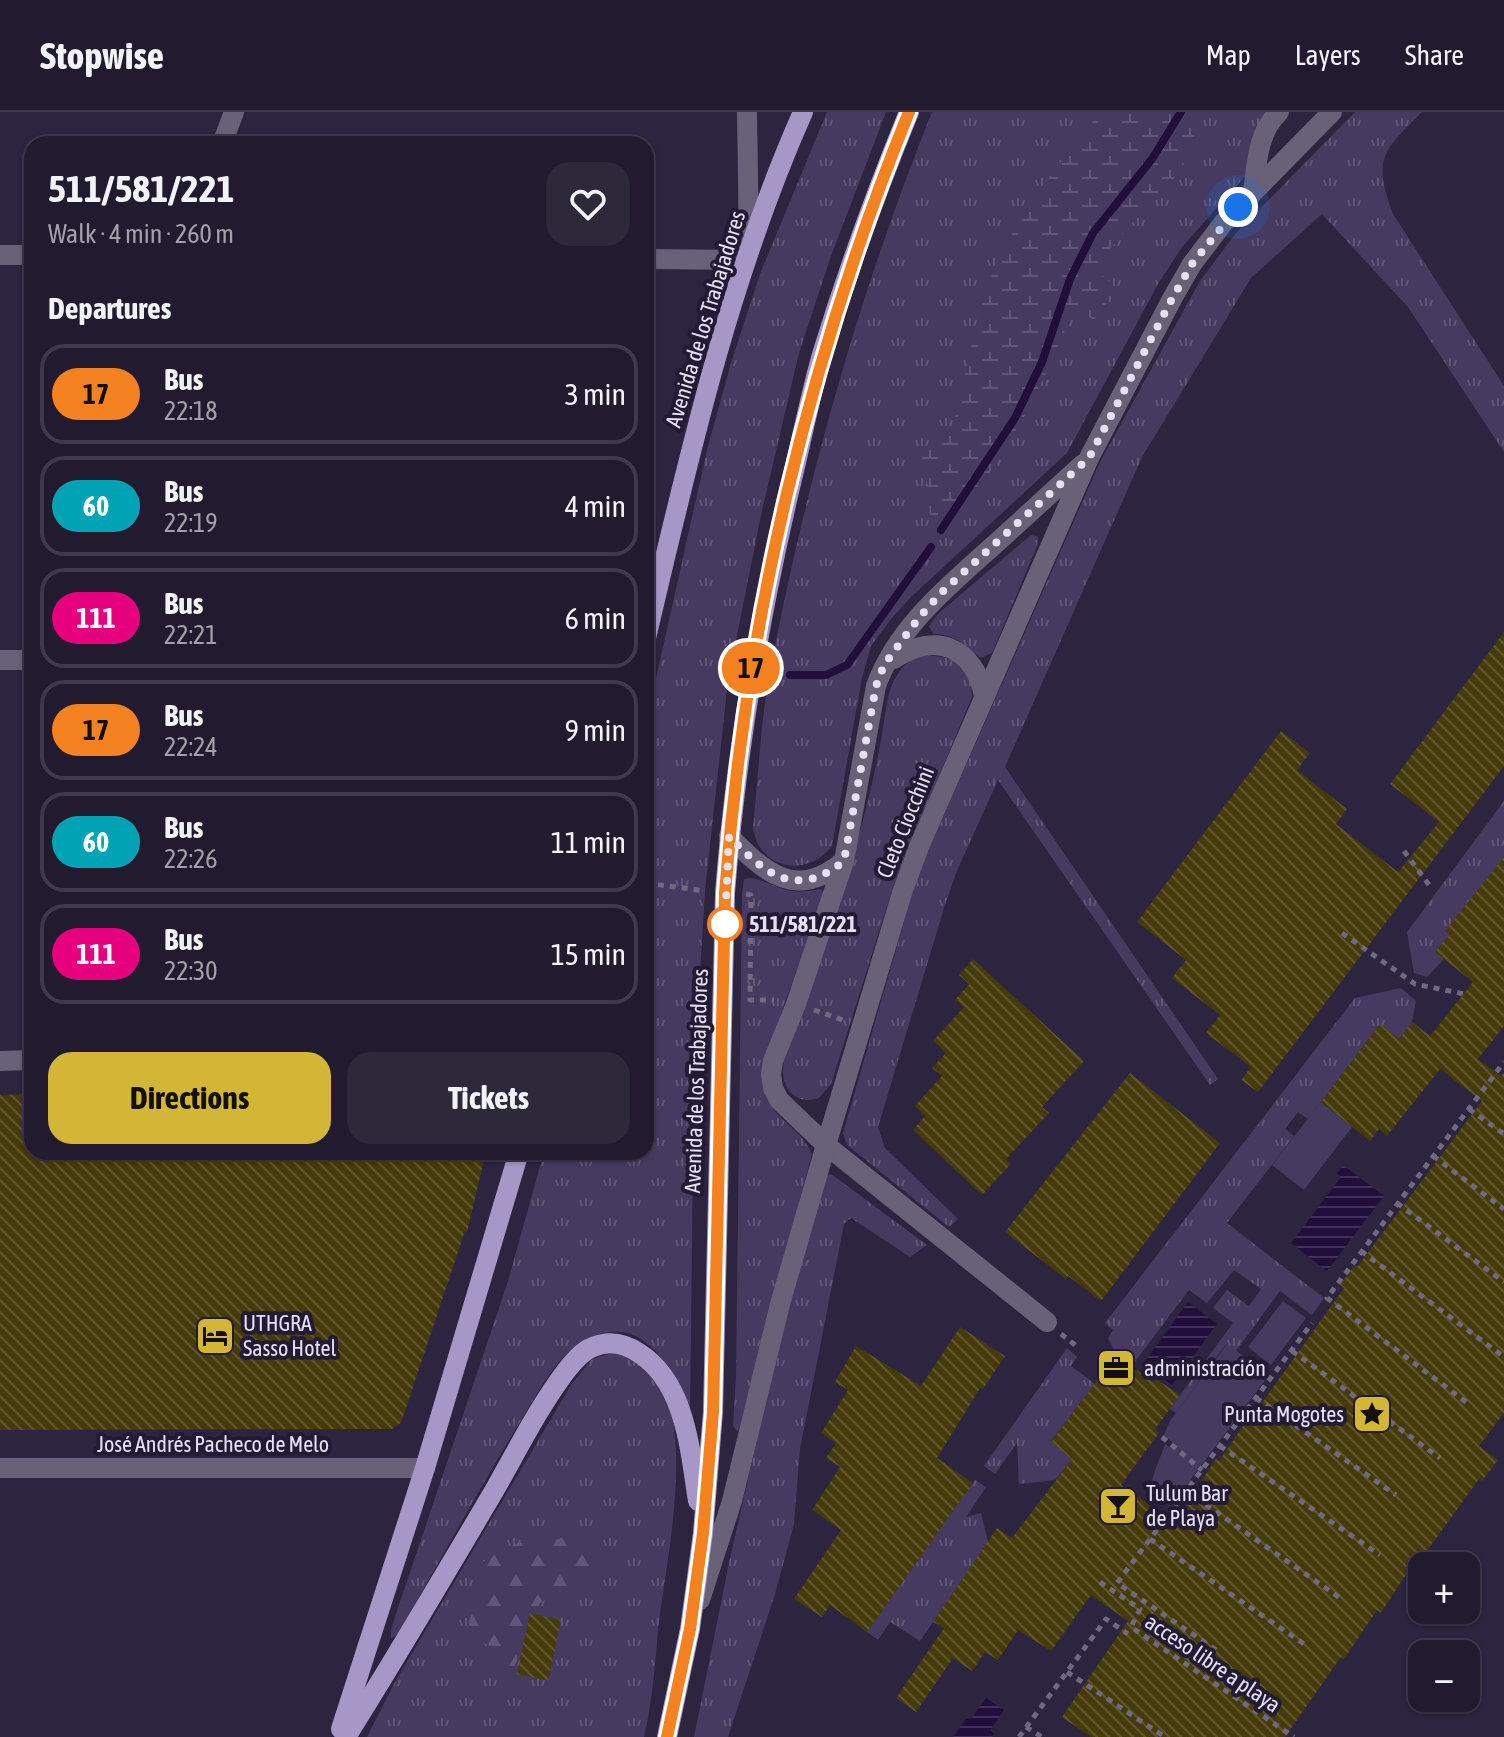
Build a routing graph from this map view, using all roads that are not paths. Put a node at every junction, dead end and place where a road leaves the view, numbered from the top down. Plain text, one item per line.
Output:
1 (234, 112) edge
2 (747, 112) edge
3 (803, 112) edge
4 (909, 112) edge
5 (1279, 112) edge
6 (1332, 112) edge
7 (225, 136) edge
8 (1253, 192) junction
9 (747, 254) junction
10 (0, 255) edge
11 (24, 255) edge
12 (654, 259) edge
13 (1089, 458) junction
14 (654, 604) edge
15 (0, 660) edge
16 (24, 660) edge
17 (884, 665) junction
18 (984, 696) junction
19 (729, 836) junction
20 (844, 861) junction
21 (24, 1060) edge
22 (0, 1061) edge
23 (826, 1145) junction
24 (517, 1160) edge
25 (1047, 1322) dead end
26 (0, 1468) edge
27 (425, 1468) junction
28 (703, 1533) junction
29 (690, 1629) junction
30 (339, 1737) edge
31 (346, 1737) edge
32 (667, 1737) edge

1 - 7 street
2 - 9 street
3 - 9 main road, Avenida de los Trabajadores
4 - 19 main road, Avenida de los Trabajadores
5 - 8 street
6 - 8 street, Cleto Ciocchini
8 - 13 street, Cleto Ciocchini
9 - 12 street
9 - 14 main road, Avenida de los Trabajadores
10 - 11 street
13 - 17 street
13 - 18 street, Cleto Ciocchini
15 - 16 street
17 - 18 street
17 - 20 street
18 - 23 street, Cleto Ciocchini
19 - 20 street
19 - 28 main road, Avenida de los Trabajadores
20 - 23 street
21 - 22 street
23 - 25 street
23 - 29 street, Cleto Ciocchini
24 - 27 main road
26 - 27 street, José Andrés Pacheco de Melo
27 - 30 main road
28 - 29 main road, Avenida de los Trabajadores
28 - 31 main road
29 - 32 main road, Avenida de los Trabajadores

